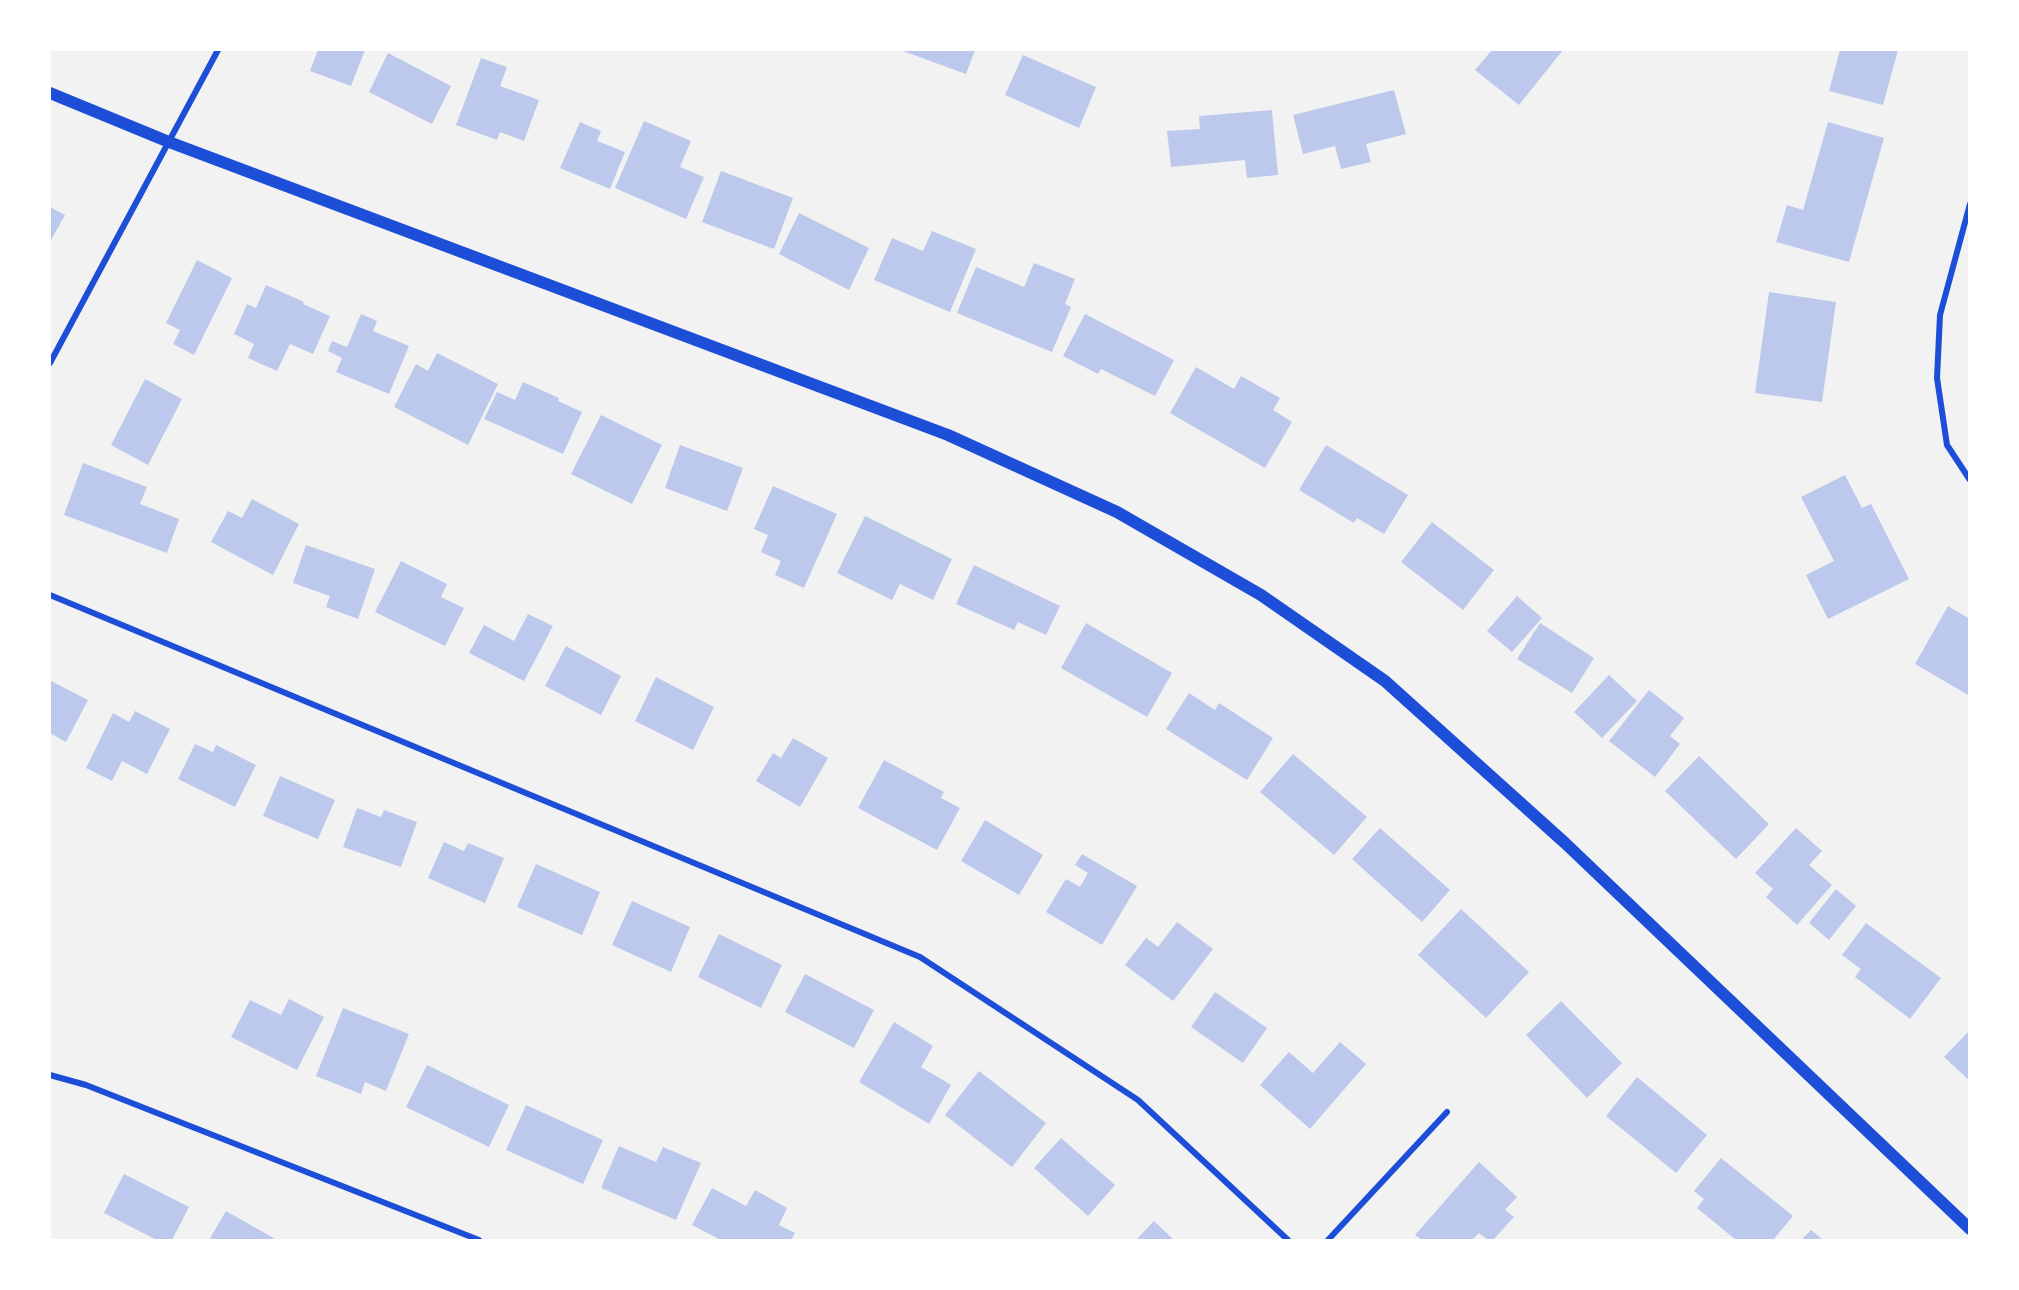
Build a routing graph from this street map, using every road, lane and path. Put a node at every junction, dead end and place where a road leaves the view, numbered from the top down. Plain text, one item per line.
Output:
1 (218, 50) edge
2 (50, 93) edge
3 (169, 142) junction
4 (1970, 204) edge
5 (50, 363) edge
6 (1970, 480) edge
7 (50, 595) edge
8 (50, 1075) edge
9 (1448, 1112) dead end
10 (1970, 1229) edge
11 (479, 1240) edge
12 (1288, 1240) edge
13 (1328, 1240) edge

1 - 3 street
2 - 3 main road
3 - 5 street
3 - 10 main road
4 - 6 street
7 - 12 street
8 - 11 street
9 - 13 street

